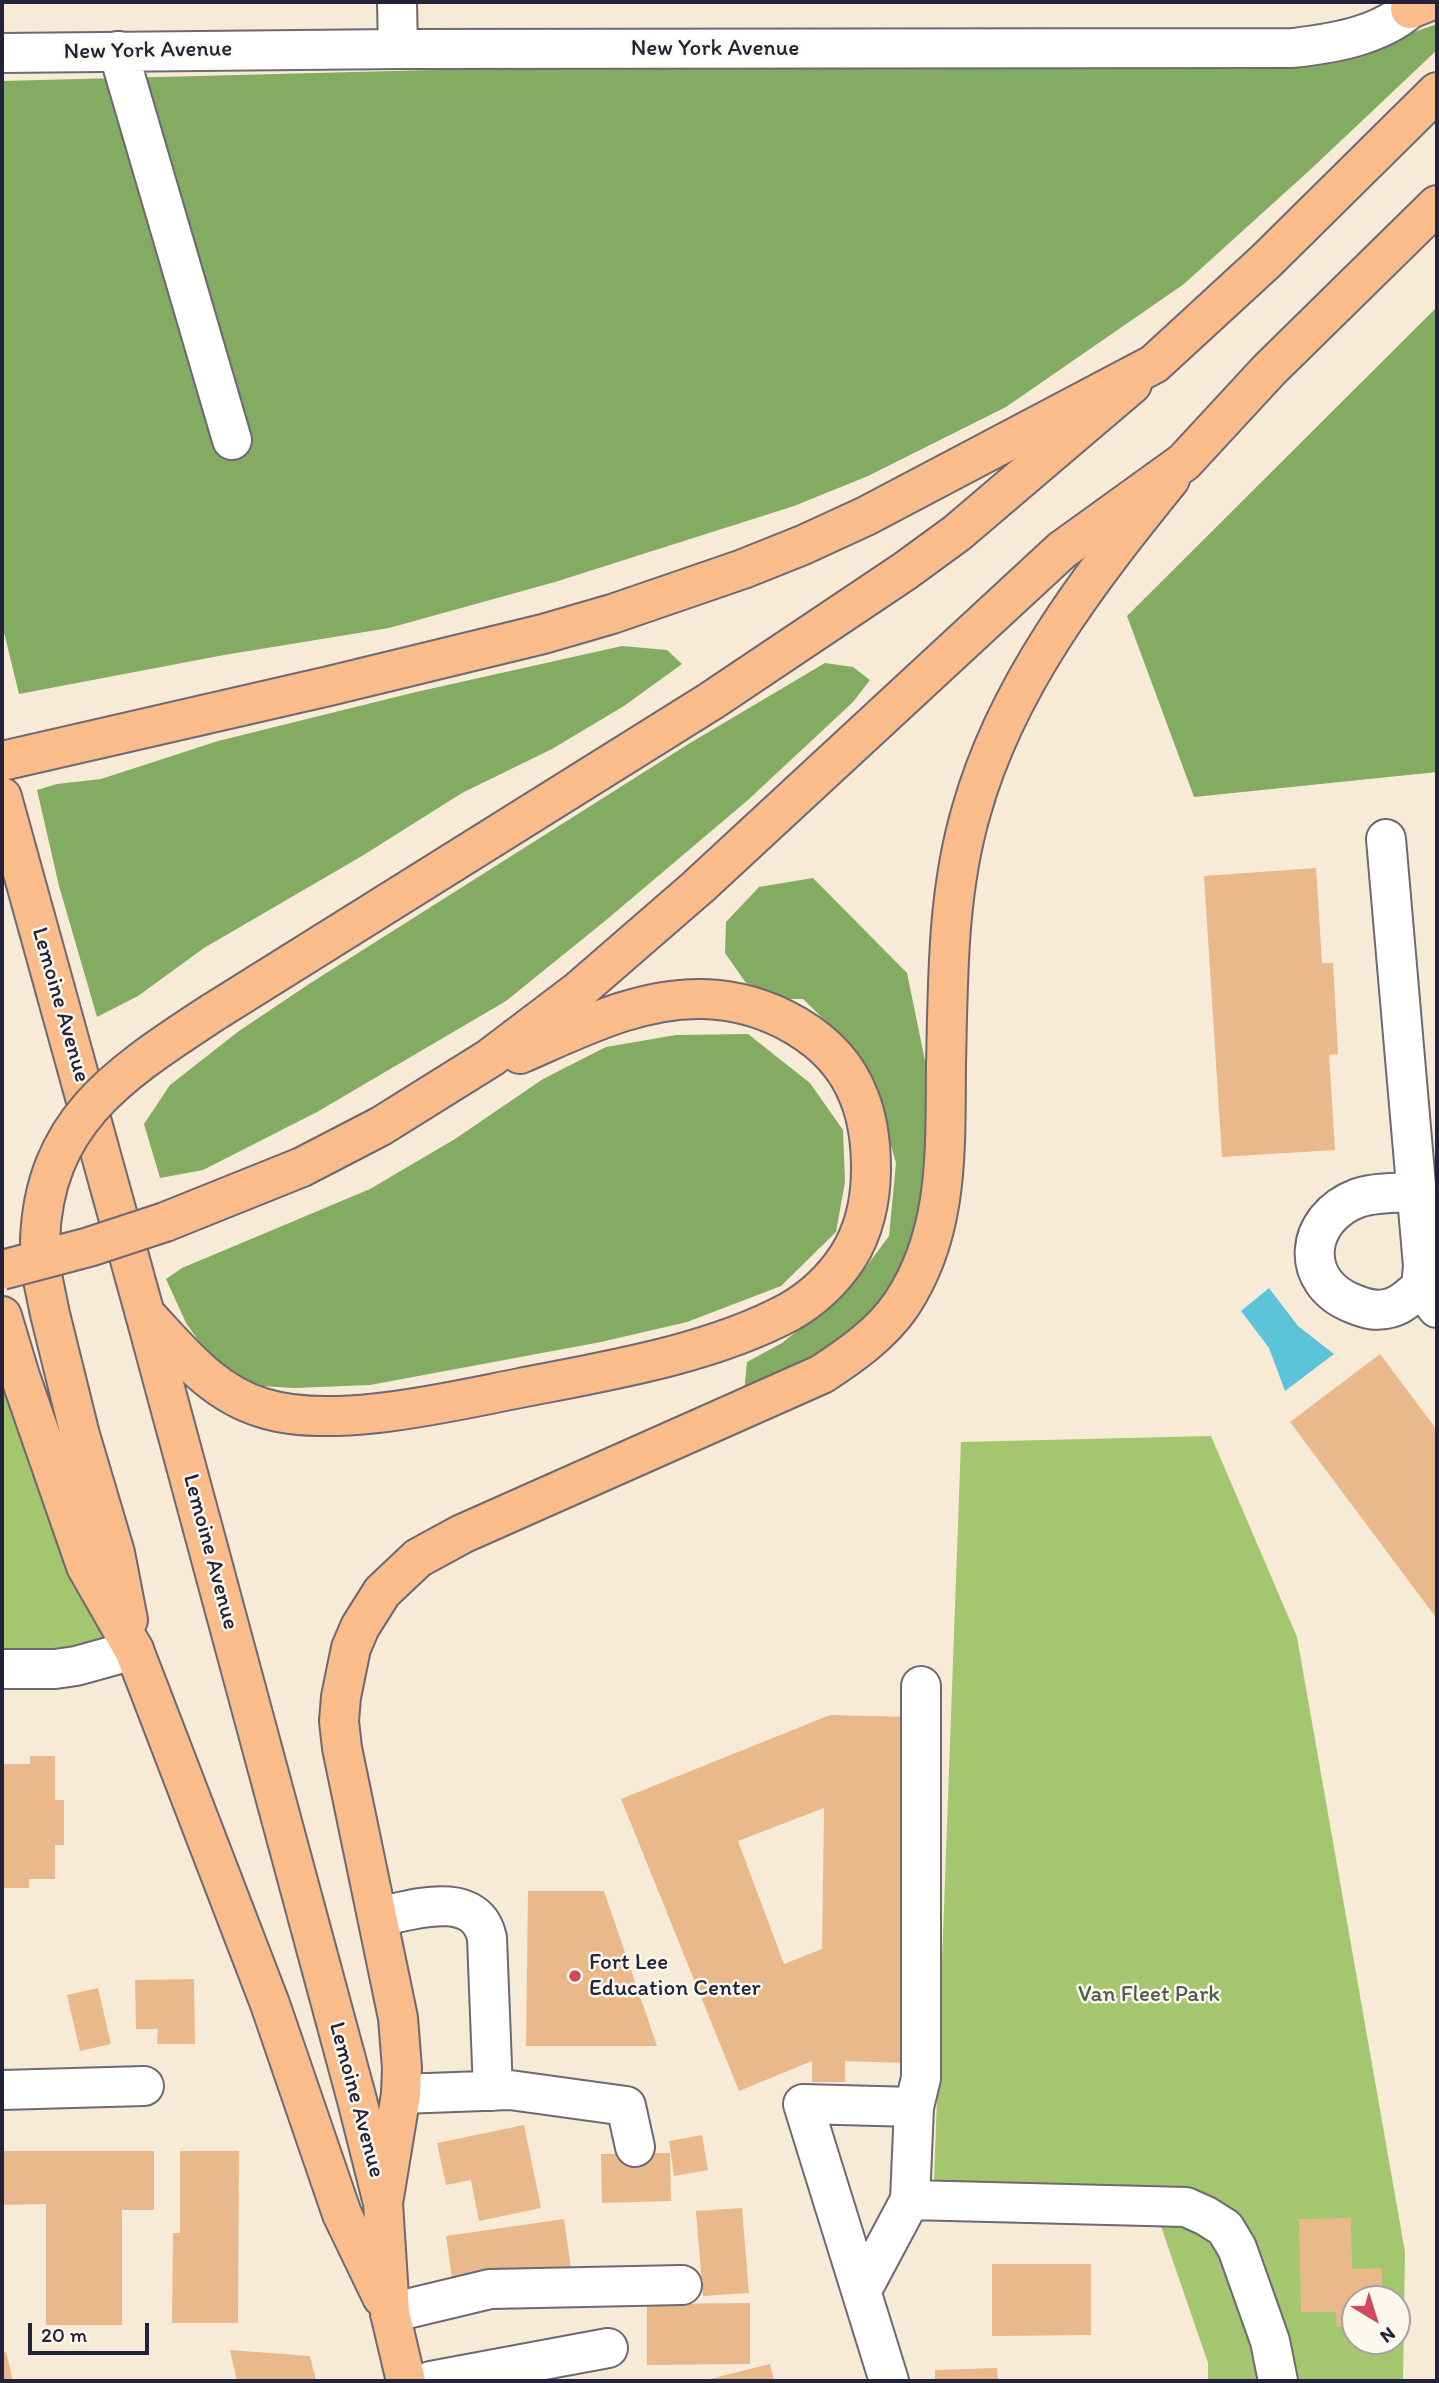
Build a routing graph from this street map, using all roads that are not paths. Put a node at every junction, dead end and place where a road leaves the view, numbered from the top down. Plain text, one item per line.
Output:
1 (397, 2) edge
2 (1419, 4) edge
3 (398, 49) junction
4 (118, 51) junction
5 (2, 53) edge
6 (1437, 92) edge
7 (1437, 205) edge
8 (1437, 238) edge
9 (1350, 290) junction
10 (1154, 364) junction
11 (232, 440) dead end
12 (1184, 462) junction
13 (19, 757) edge
14 (2, 797) edge
15 (1386, 839) dead end
16 (457, 1080) junction
17 (1417, 1192) junction
18 (2, 1270) edge
19 (1429, 1298) edge
20 (145, 1314) junction
21 (2, 1316) edge
22 (134, 1650) junction
23 (2, 1669) edge
24 (921, 1686) dead end
25 (378, 1917) junction
26 (144, 2087) dead end
27 (2, 2090) edge
28 (493, 2091) junction
29 (401, 2094) junction
30 (914, 2107) junction
31 (635, 2147) dead end
32 (910, 2200) junction
33 (383, 2203) junction
34 (857, 2274) junction
35 (682, 2285) dead end
36 (390, 2313) junction
37 (608, 2348) dead end
38 (406, 2381) edge
39 (431, 2381) edge
40 (889, 2381) edge
41 (1278, 2381) edge

1 - 3 street
2 - 3 street, New York Avenue
3 - 4 street, New York Avenue
4 - 5 street, New York Avenue
4 - 11 street
6 - 10 main road
7 - 9 main road
8 - 9 main road
9 - 12 main road
10 - 13 main road
10 - 22 main road, bridge
12 - 16 main road
12 - 25 main road
14 - 20 main road, Lemoine Avenue
15 - 17 street
16 - 18 main road, bridge
16 - 20 main road
17 - 19 street
17 - 19 street
20 - 33 main road, Lemoine Avenue
21 - 22 main road, Lemoine Avenue
22 - 23 street
22 - 36 main road, Lemoine Avenue
24 - 30 street
25 - 28 street
25 - 29 main road
26 - 27 street
28 - 29 street
28 - 31 street
29 - 33 main road
30 - 32 street
30 - 34 street
32 - 34 street
32 - 41 street
33 - 36 main road, Lemoine Avenue
34 - 40 street
35 - 36 street
36 - 38 main road, Lemoine Avenue
37 - 39 street

